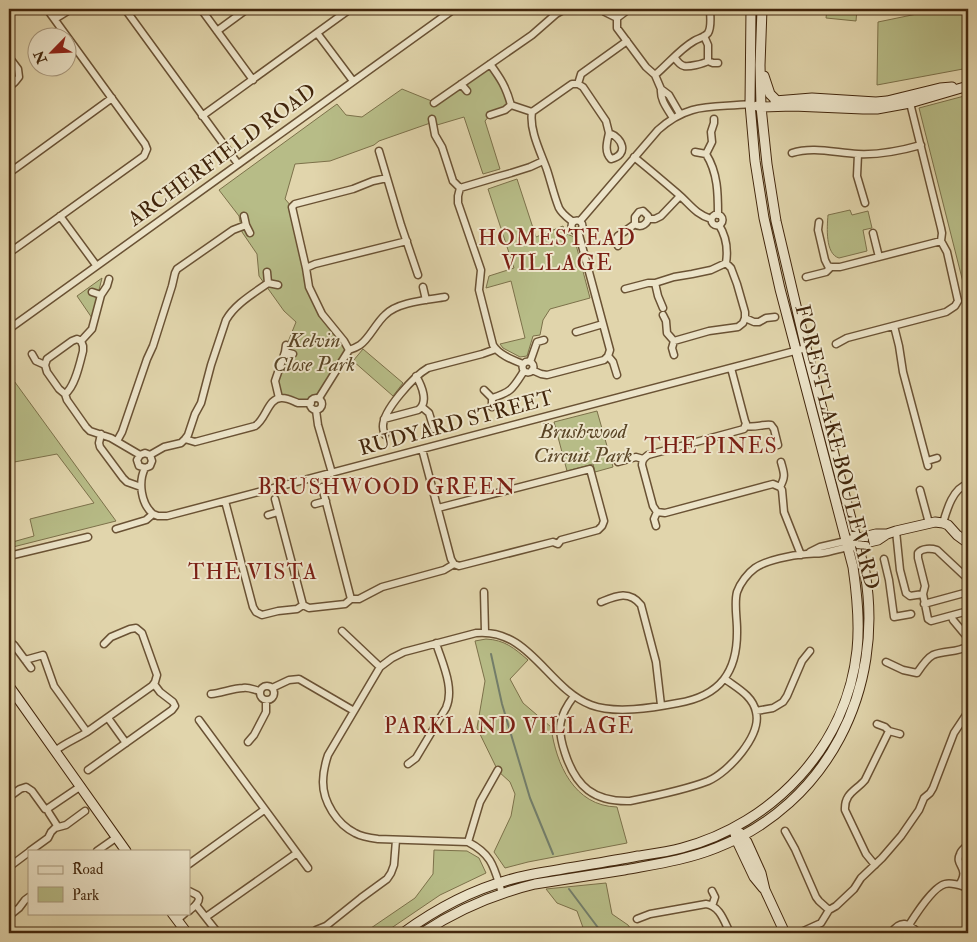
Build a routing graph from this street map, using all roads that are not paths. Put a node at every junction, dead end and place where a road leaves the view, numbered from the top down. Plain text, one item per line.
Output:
1 (48, 9) edge
2 (71, 9) edge
3 (125, 9) edge
4 (201, 9) edge
5 (248, 9) edge
6 (350, 9) edge
7 (454, 9) edge
8 (565, 9) edge
9 (602, 9) edge
10 (629, 9) edge
11 (710, 9) edge
12 (751, 9) edge
13 (762, 9) edge
14 (617, 18) junction
15 (55, 19) junction
16 (217, 31) junction
17 (318, 33) junction
18 (704, 36) junction
19 (626, 41) junction
20 (9, 57) edge
21 (675, 58) junction
22 (708, 61) junction
23 (718, 63) dead end
24 (490, 64) junction
25 (760, 65) junction
26 (655, 75) junction
27 (253, 80) junction
28 (353, 81) junction
29 (461, 84) junction
30 (578, 84) junction
31 (968, 85) edge
32 (9, 87) edge
33 (661, 88) junction
34 (467, 91) dead end
35 (112, 98) junction
36 (909, 99) junction
37 (777, 101) junction
38 (434, 102) dead end
39 (750, 104) junction
40 (512, 105) junction
41 (761, 105) junction
42 (793, 106) junction
43 (532, 112) junction
44 (680, 114) junction
45 (490, 115) dead end
46 (202, 116) junction
47 (672, 118) junction
48 (432, 119) dead end
49 (714, 119) dead end
50 (762, 120) junction
51 (609, 133) dead end
52 (920, 146) junction
53 (379, 151) dead end
54 (695, 152) dead end
55 (792, 153) dead end
56 (706, 154) junction
57 (858, 154) junction
58 (634, 157) junction
59 (543, 161) junction
60 (238, 164) junction
61 (9, 173) edge
62 (387, 178) junction
63 (460, 188) junction
64 (680, 196) junction
65 (865, 203) dead end
66 (718, 215) junction
67 (60, 216) junction
68 (244, 216) dead end
69 (648, 218) junction
70 (712, 219) junction
71 (573, 222) junction
72 (580, 222) junction
73 (819, 222) dead end
74 (635, 224) junction
75 (246, 225) junction
76 (719, 225) junction
77 (578, 231) junction
78 (250, 233) dead end
79 (873, 233) dead end
80 (407, 241) junction
81 (941, 241) junction
82 (618, 246) dead end
83 (9, 253) edge
84 (879, 257) junction
85 (726, 263) junction
86 (96, 265) junction
87 (831, 267) junction
88 (306, 268) junction
89 (267, 272) dead end
90 (418, 275) dead end
91 (806, 277) dead end
92 (109, 279) dead end
93 (628, 280) dead end
94 (655, 283) junction
95 (268, 284) junction
96 (278, 285) dead end
97 (423, 287) dead end
98 (92, 292) dead end
99 (102, 296) junction
100 (445, 298) dead end
101 (426, 300) junction
102 (775, 317) dead end
103 (745, 318) junction
104 (603, 324) junction
105 (894, 326) junction
106 (9, 329) edge
107 (576, 332) dead end
108 (544, 340) dead end
109 (81, 341) junction
110 (674, 342) junction
111 (836, 344) dead end
112 (806, 348) junction
113 (349, 350) junction
114 (496, 350) junction
115 (796, 351) junction
116 (32, 354) dead end
117 (293, 354) dead end
118 (674, 355) dead end
119 (608, 356) junction
120 (530, 362) junction
121 (45, 366) junction
122 (523, 368) junction
123 (731, 368) junction
124 (532, 370) junction
125 (617, 375) dead end
126 (416, 376) junction
127 (484, 390) dead end
128 (65, 394) junction
129 (280, 398) junction
130 (319, 398) junction
131 (492, 398) junction
132 (311, 403) junction
133 (422, 407) junction
134 (492, 407) dead end
135 (316, 410) junction
136 (384, 419) junction
137 (745, 426) junction
138 (434, 428) dead end
139 (101, 434) junction
140 (385, 435) dead end
141 (185, 439) junction
142 (117, 441) junction
143 (778, 445) dead end
144 (422, 449) junction
145 (140, 455) junction
146 (150, 455) junction
147 (937, 458) dead end
148 (643, 459) junction
149 (618, 462) dead end
150 (781, 462) dead end
151 (145, 468) junction
152 (332, 473) junction
153 (968, 484) edge
154 (322, 486) dead end
155 (141, 487) junction
156 (780, 487) junction
157 (920, 490) dead end
158 (275, 499) dead end
159 (225, 501) junction
160 (326, 501) junction
161 (315, 504) dead end
162 (438, 508) junction
163 (278, 512) junction
164 (657, 512) junction
165 (153, 514) junction
166 (268, 515) dead end
167 (929, 523) junction
168 (942, 523) junction
169 (656, 526) dead end
170 (116, 529) dead end
171 (892, 533) junction
172 (88, 537) dead end
173 (857, 541) junction
174 (968, 543) edge
175 (847, 544) junction
176 (804, 554) junction
177 (9, 556) edge
178 (884, 559) dead end
179 (454, 564) junction
180 (902, 577) junction
181 (968, 579) edge
182 (889, 580) junction
183 (484, 592) dead end
184 (968, 592) edge
185 (923, 594) junction
186 (351, 599) junction
187 (600, 602) dead end
188 (924, 604) junction
189 (303, 605) junction
190 (968, 611) edge
191 (911, 614) dead end
192 (953, 620) dead end
193 (342, 631) dead end
194 (485, 632) junction
195 (968, 638) edge
196 (9, 641) edge
197 (436, 643) junction
198 (104, 644) dead end
199 (968, 646) edge
200 (810, 651) dead end
201 (25, 660) junction
202 (886, 662) dead end
203 (380, 666) junction
204 (31, 668) dead end
205 (725, 679) junction
206 (154, 684) junction
207 (9, 686) edge
208 (272, 688) junction
209 (260, 691) junction
210 (211, 694) dead end
211 (574, 696) junction
212 (266, 700) junction
213 (662, 706) junction
214 (354, 711) junction
215 (756, 711) junction
216 (968, 712) edge
217 (108, 718) junction
218 (199, 720) dead end
219 (877, 724) dead end
220 (890, 731) junction
221 (87, 732) junction
222 (900, 734) dead end
223 (126, 742) junction
224 (248, 742) dead end
225 (55, 751) junction
226 (408, 764) dead end
227 (88, 770) dead end
228 (498, 770) dead end
229 (80, 786) junction
230 (9, 797) edge
231 (47, 810) junction
232 (264, 810) junction
233 (85, 811) dead end
234 (58, 826) junction
235 (734, 828) junction
236 (785, 831) dead end
237 (116, 837) junction
238 (739, 837) junction
239 (396, 840) junction
240 (468, 842) junction
241 (968, 844) edge
242 (31, 850) edge
243 (98, 850) edge
244 (125, 850) edge
245 (28, 852) edge
246 (297, 853) junction
247 (190, 863) edge
248 (875, 864) junction
249 (9, 866) edge
250 (308, 868) dead end
251 (499, 883) junction
252 (959, 884) junction
253 (968, 888) edge
254 (712, 891) dead end
255 (190, 892) edge
256 (502, 893) junction
257 (28, 898) edge
258 (196, 905) junction
259 (712, 906) junction
260 (190, 910) edge
261 (829, 910) junction
262 (9, 916) edge
263 (175, 916) edge
264 (206, 917) junction
265 (637, 919) dead end
266 (909, 924) junction
267 (326, 926) junction
268 (316, 930) dead end
269 (331, 932) edge
270 (187, 933) edge
271 (218, 933) edge
272 (403, 933) edge
273 (422, 933) edge
274 (730, 933) edge
275 (786, 933) edge
276 (799, 933) edge
277 (891, 933) edge
278 (919, 933) edge

1 - 15 street
2 - 15 street
3 - 46 street
4 - 16 street
5 - 16 street
6 - 17 street
7 - 28 street, ARCHERFIELD ROAD
8 - 24 street
9 - 14 street
10 - 14 street
11 - 18 street
12 - 39 main road, FOREST LAKE BOULEVARD
13 - 25 main road, FOREST LAKE BOULEVARD
14 - 19 street
15 - 35 street
16 - 27 street
17 - 27 street
17 - 28 street
18 - 21 street
18 - 22 street
19 - 26 street
19 - 30 street
20 - 32 street
21 - 22 street
21 - 26 street
22 - 23 street
24 - 29 street
24 - 40 street
25 - 37 main road
25 - 41 main road, FOREST LAKE BOULEVARD
26 - 33 street
27 - 46 street
28 - 60 street, ARCHERFIELD ROAD
29 - 34 street
29 - 38 street
30 - 43 street
30 - 51 street
31 - 36 main road
33 - 44 street
33 - 47 street
35 - 61 street
35 - 67 street
36 - 37 main road
36 - 42 main road
36 - 52 street
37 - 41 main road
39 - 41 main road
39 - 44 street
39 - 115 main road, FOREST LAKE BOULEVARD
40 - 43 street
40 - 45 street
41 - 42 main road
41 - 50 main road, FOREST LAKE BOULEVARD
42 - 50 main road
43 - 59 street
44 - 47 street
46 - 60 street
47 - 58 street
48 - 63 street
49 - 56 street
50 - 112 main road, FOREST LAKE BOULEVARD
52 - 57 street
52 - 81 street
53 - 62 street
54 - 56 street
55 - 57 street
56 - 66 street
57 - 65 street
58 - 64 street
58 - 72 street
59 - 63 street
59 - 71 street
60 - 86 street, ARCHERFIELD ROAD
62 - 80 street
62 - 88 street
63 - 114 street
64 - 69 street
64 - 70 street
66 - 70 street
66 - 76 street
67 - 83 street
67 - 86 street
68 - 75 street
69 - 74 street
69 - 74 street
70 - 76 street
71 - 72 street
71 - 77 street
72 - 77 street
73 - 87 street
74 - 82 street
75 - 78 street
75 - 142 street
76 - 85 street
77 - 104 street
79 - 84 street
80 - 88 street
80 - 90 street
81 - 84 street
81 - 105 street
84 - 87 street
85 - 94 street
85 - 103 street
86 - 106 street, ARCHERFIELD ROAD
87 - 91 street
88 - 113 street
89 - 95 street
92 - 99 street
93 - 94 street
94 - 110 street
95 - 96 street
95 - 141 street
97 - 101 street
98 - 99 street
99 - 109 street
100 - 101 street
101 - 113 street
102 - 103 street
103 - 110 street
104 - 107 street
104 - 119 street
105 - 111 street
105 - 147 street
108 - 120 street
109 - 121 street
109 - 128 street
110 - 118 street
112 - 115 street, RUDYARD STREET
112 - 173 main road, FOREST LAKE BOULEVARD
113 - 130 street
114 - 122 street
114 - 126 street
115 - 123 street, RUDYARD STREET
115 - 175 main road, FOREST LAKE BOULEVARD
116 - 121 street
117 - 129 street
119 - 124 street
119 - 125 street
120 - 122 street
120 - 124 street
121 - 128 street
122 - 124 street
122 - 131 street
123 - 137 street
123 - 144 street, RUDYARD STREET
126 - 133 street
126 - 136 street
127 - 131 street
128 - 139 street
129 - 132 street
129 - 141 street
130 - 132 street
130 - 135 street
131 - 134 street
132 - 135 street
133 - 136 street
133 - 138 street
135 - 152 street
136 - 140 street
137 - 143 street
137 - 148 street
139 - 142 street
139 - 155 street
141 - 146 street
142 - 145 street
144 - 152 street, RUDYARD STREET
144 - 162 street
145 - 146 street
145 - 151 street
146 - 151 street
148 - 149 street
148 - 164 street
150 - 156 street
151 - 155 street
152 - 159 street, RUDYARD STREET
153 - 168 street
154 - 160 street
155 - 165 street
156 - 164 street
156 - 176 street
157 - 167 street
158 - 163 street
159 - 165 street, RUDYARD STREET
159 - 189 street
160 - 161 street
160 - 186 street
162 - 179 street
162 - 179 street
163 - 166 street
163 - 189 street
164 - 169 street
165 - 170 street, RUDYARD STREET
167 - 168 main road
167 - 171 main road
168 - 174 main road
171 - 173 main road
171 - 180 street
172 - 177 street
173 - 175 main road
173 - 238 main road, FOREST LAKE BOULEVARD
175 - 176 street
175 - 235 main road, FOREST LAKE BOULEVARD
176 - 205 street
178 - 182 street
179 - 186 street
180 - 182 street
180 - 185 street
181 - 185 street
182 - 191 street
183 - 194 street
184 - 188 street
185 - 188 street
186 - 189 street
187 - 213 street
188 - 190 street
192 - 195 street
193 - 203 street
194 - 197 street
194 - 211 street
196 - 201 street
197 - 203 street
197 - 226 street
198 - 206 street
199 - 202 street
200 - 215 street
201 - 204 street
201 - 221 street
203 - 214 street
205 - 213 street
205 - 215 street
206 - 217 street
206 - 223 street
207 - 225 main road
208 - 209 street
208 - 212 street
208 - 214 street
209 - 210 street
209 - 212 street
211 - 213 street
211 - 215 street
212 - 224 street
214 - 239 street
216 - 248 street
217 - 221 street
217 - 223 street
218 - 232 street
219 - 220 street
220 - 222 street
220 - 248 street
221 - 225 street
223 - 227 street
225 - 229 main road
228 - 240 street
229 - 231 street
229 - 237 main road
230 - 231 street
231 - 234 street
232 - 246 street
232 - 247 street
233 - 234 street
234 - 242 street
235 - 238 main road
235 - 251 main road, FOREST LAKE BOULEVARD
236 - 261 street
237 - 243 street
237 - 244 main road
238 - 256 main road, FOREST LAKE BOULEVARD
238 - 275 main road
239 - 240 street
239 - 267 street
240 - 251 street
241 - 252 street
245 - 249 street
246 - 250 street
246 - 264 street
248 - 261 street
251 - 256 street
251 - 272 main road, FOREST LAKE BOULEVARD
252 - 253 street
252 - 266 street
254 - 259 street
255 - 258 street
256 - 273 main road, FOREST LAKE BOULEVARD
257 - 262 street
258 - 260 street
258 - 264 street
259 - 265 street
259 - 274 street
261 - 276 street
263 - 270 main road
264 - 271 street
266 - 277 street
266 - 278 street
267 - 268 street
267 - 269 street

